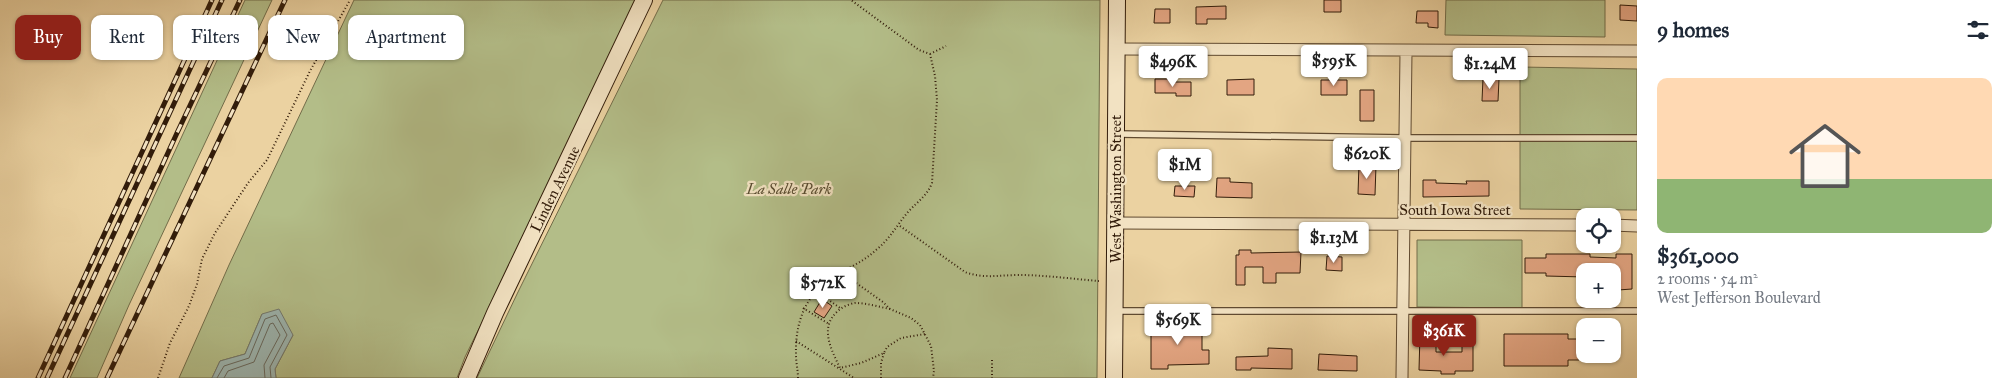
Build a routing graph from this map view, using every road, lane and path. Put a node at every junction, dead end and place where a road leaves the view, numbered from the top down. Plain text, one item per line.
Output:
1 (350, 0) edge
2 (644, 0) edge
3 (851, 0) edge
4 (1117, 0) edge
5 (946, 46) dead end
6 (1116, 49) junction
7 (1406, 52) junction
8 (1637, 52) edge
9 (930, 54) junction
10 (1116, 134) junction
11 (1405, 138) junction
12 (1637, 138) edge
13 (1115, 223) junction
14 (1403, 224) junction
15 (1576, 225) edge
16 (899, 226) junction
17 (1621, 226) edge
18 (1637, 226) edge
19 (842, 272) junction
20 (1100, 281) dead end
21 (816, 291) junction
22 (803, 308) junction
23 (840, 308) junction
24 (890, 309) junction
25 (1115, 311) junction
26 (1402, 311) junction
27 (1637, 311) edge
28 (828, 324) junction
29 (925, 334) junction
30 (796, 340) junction
31 (884, 353) junction
32 (992, 360) dead end
33 (840, 368) junction
34 (158, 378) edge
35 (467, 378) edge
36 (798, 378) edge
37 (854, 378) edge
38 (881, 378) edge
39 (933, 378) edge
40 (992, 378) edge
41 (1114, 378) edge
42 (1402, 378) edge

1 - 34 path
2 - 35 street, Linden Avenue
3 - 9 path
4 - 6 street, West Washington Street
5 - 9 path
6 - 7 street
6 - 10 street, West Washington Street
7 - 8 street
7 - 11 street
9 - 16 path
10 - 11 lane
10 - 13 street, West Washington Street
11 - 12 lane
11 - 14 street
13 - 14 street, South Iowa Street
13 - 25 street, West Washington Street
14 - 15 street, South Iowa Street
14 - 26 street
16 - 19 path
16 - 20 path
17 - 18 street
19 - 21 path
19 - 24 path
21 - 22 path
21 - 23 path
22 - 28 path
22 - 30 path
23 - 24 path
23 - 28 path
24 - 29 path
25 - 26 lane
25 - 41 street, West Washington Street
26 - 27 lane
26 - 42 street
28 - 33 path
29 - 31 path
29 - 39 path
30 - 33 path
30 - 36 path
31 - 33 path
31 - 38 path
32 - 40 path
33 - 37 path

